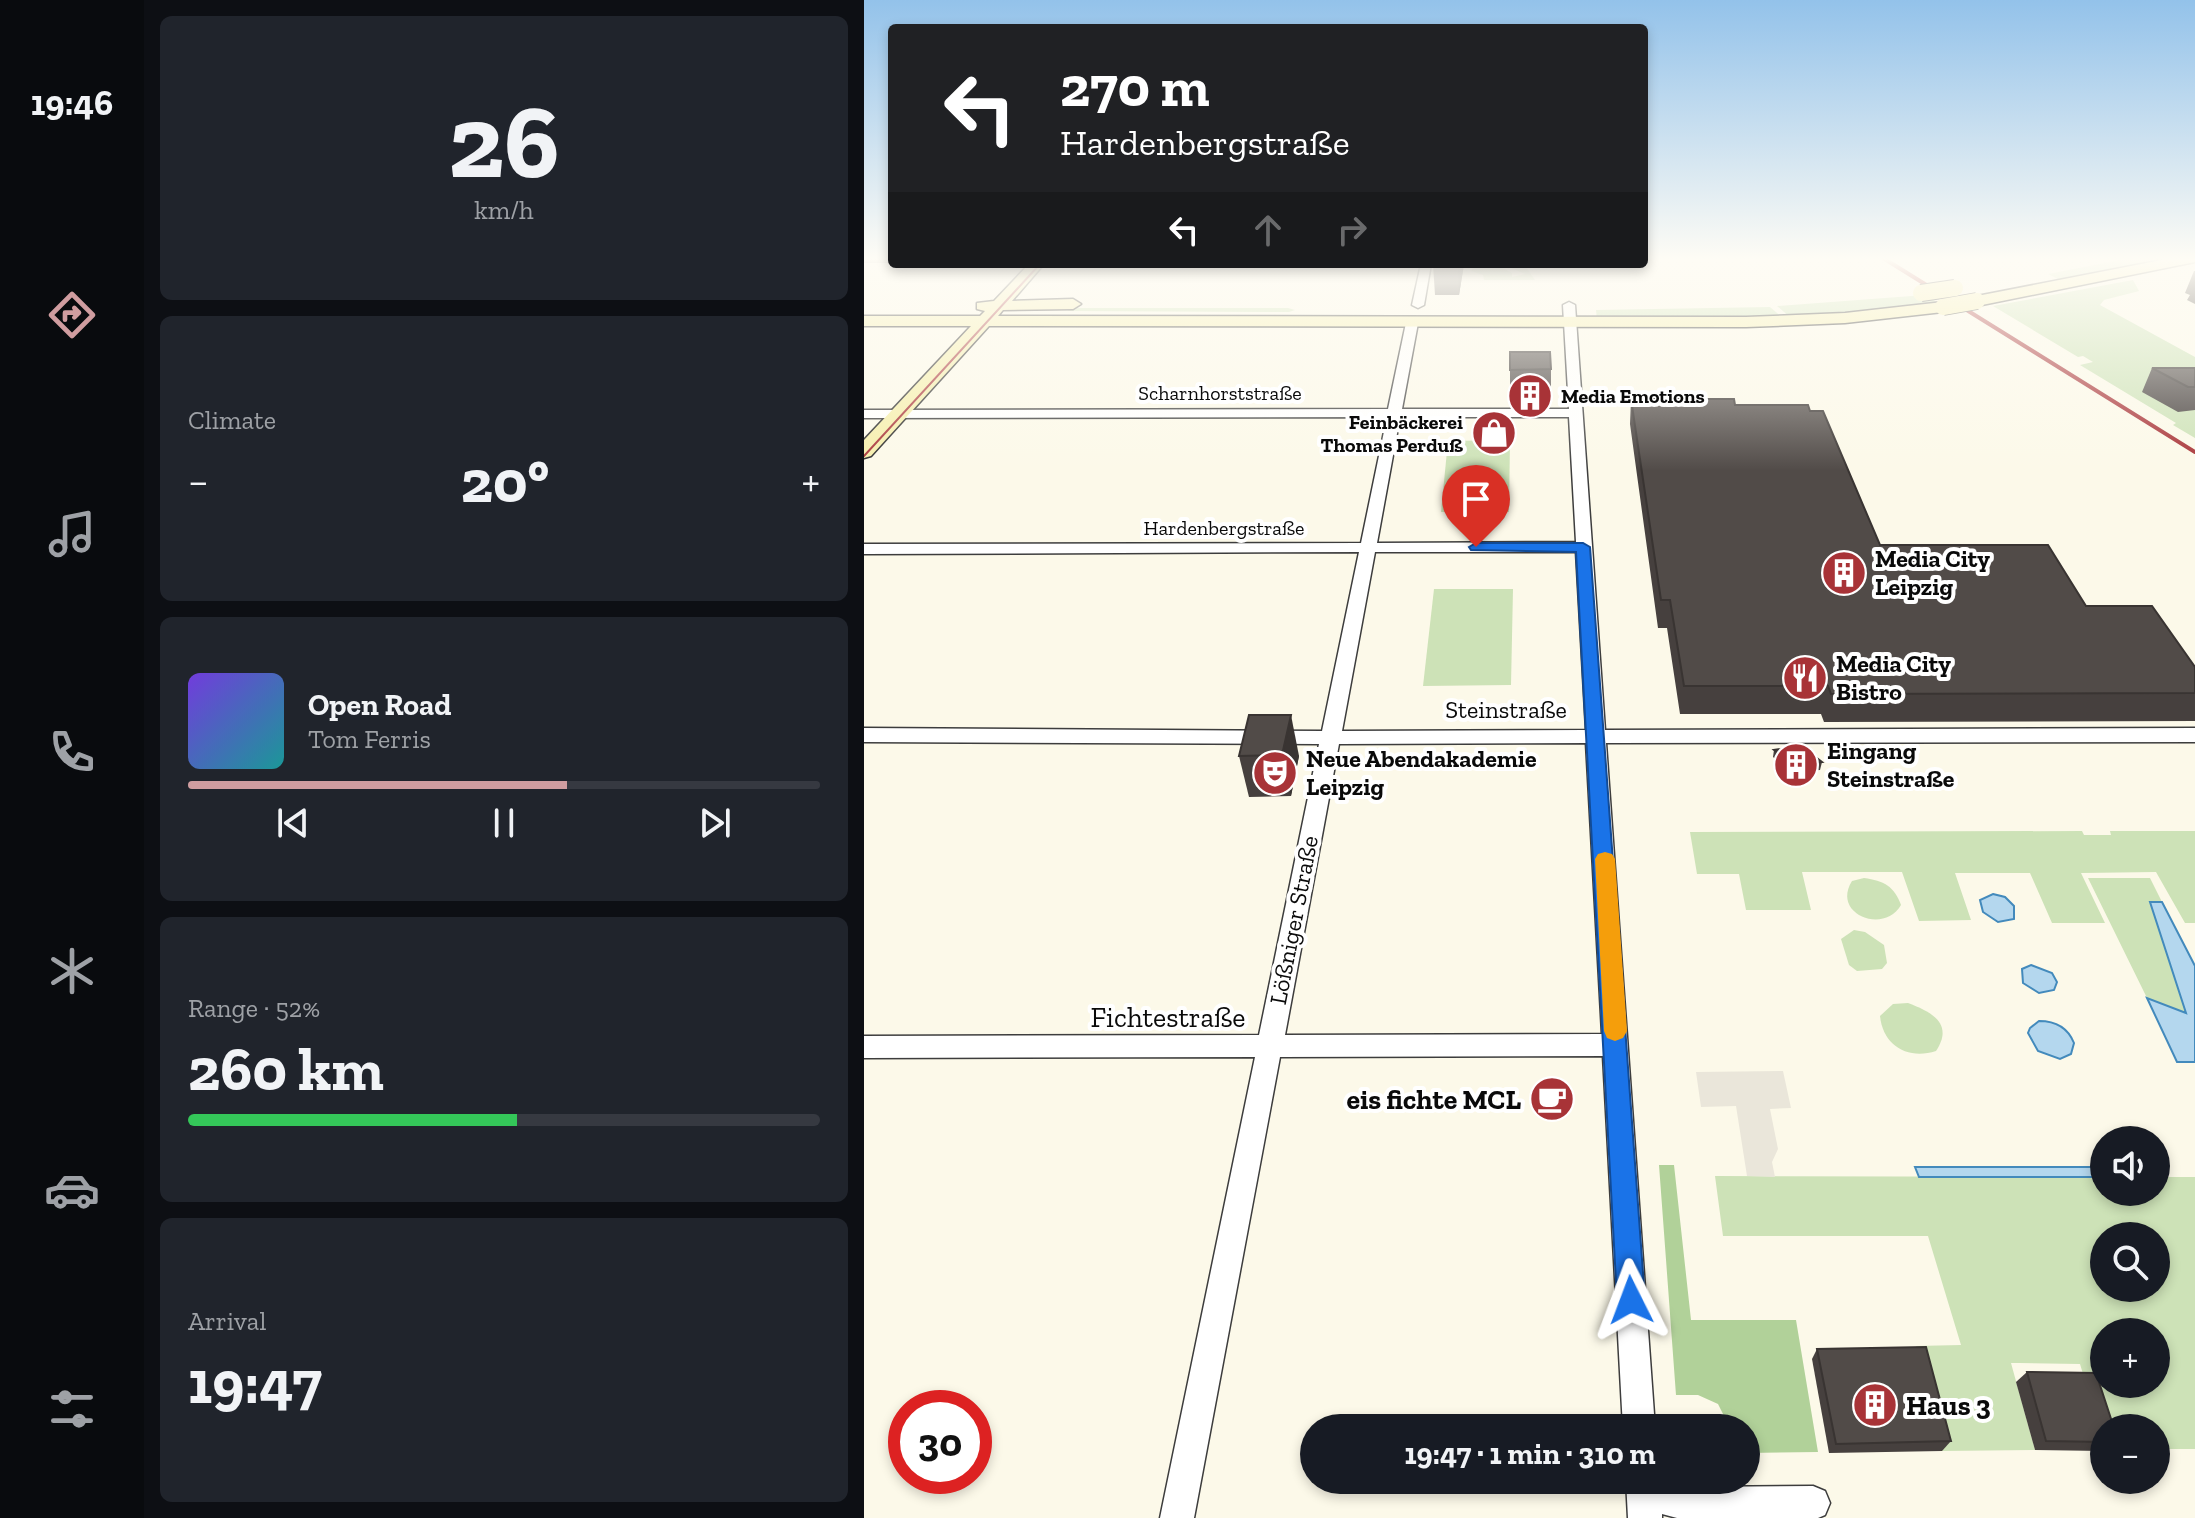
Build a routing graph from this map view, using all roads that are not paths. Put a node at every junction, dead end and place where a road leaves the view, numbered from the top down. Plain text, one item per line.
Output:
1 (979, 329) edge
2 (1411, 329) edge
3 (1570, 329) edge
4 (1396, 413) junction
5 (1576, 413) junction
6 (864, 414) edge
7 (899, 414) junction
8 (864, 452) edge
9 (1583, 547) junction
10 (1368, 548) junction
11 (864, 549) edge
12 (864, 735) edge
13 (2195, 735) edge
14 (1597, 736) junction
15 (1330, 737) junction
16 (1616, 1045) junction
17 (1269, 1046) junction
18 (864, 1047) edge
19 (1638, 1414) edge
20 (1643, 1497) edge
21 (1813, 1503) dead end
22 (1177, 1518) edge

1 - 7 main road
2 - 4 street, Lößniger Straße
3 - 5 street
4 - 5 street, Scharnhorststraße
4 - 7 street, Scharnhorststraße
4 - 10 street, Lößniger Straße
5 - 9 street
6 - 7 street, Scharnhorststraße
7 - 8 main road
9 - 10 street, Hardenbergstraße
9 - 14 street
10 - 11 street, Hardenbergstraße
10 - 15 street, Lößniger Straße
12 - 15 street, Steinstraße
13 - 14 street, Steinstraße
14 - 15 street, Steinstraße
14 - 16 street
15 - 17 street, Lößniger Straße
16 - 17 street, Fichtestraße
16 - 19 street
17 - 18 street, Fichtestraße
17 - 22 street, Lößniger Straße
20 - 21 street

